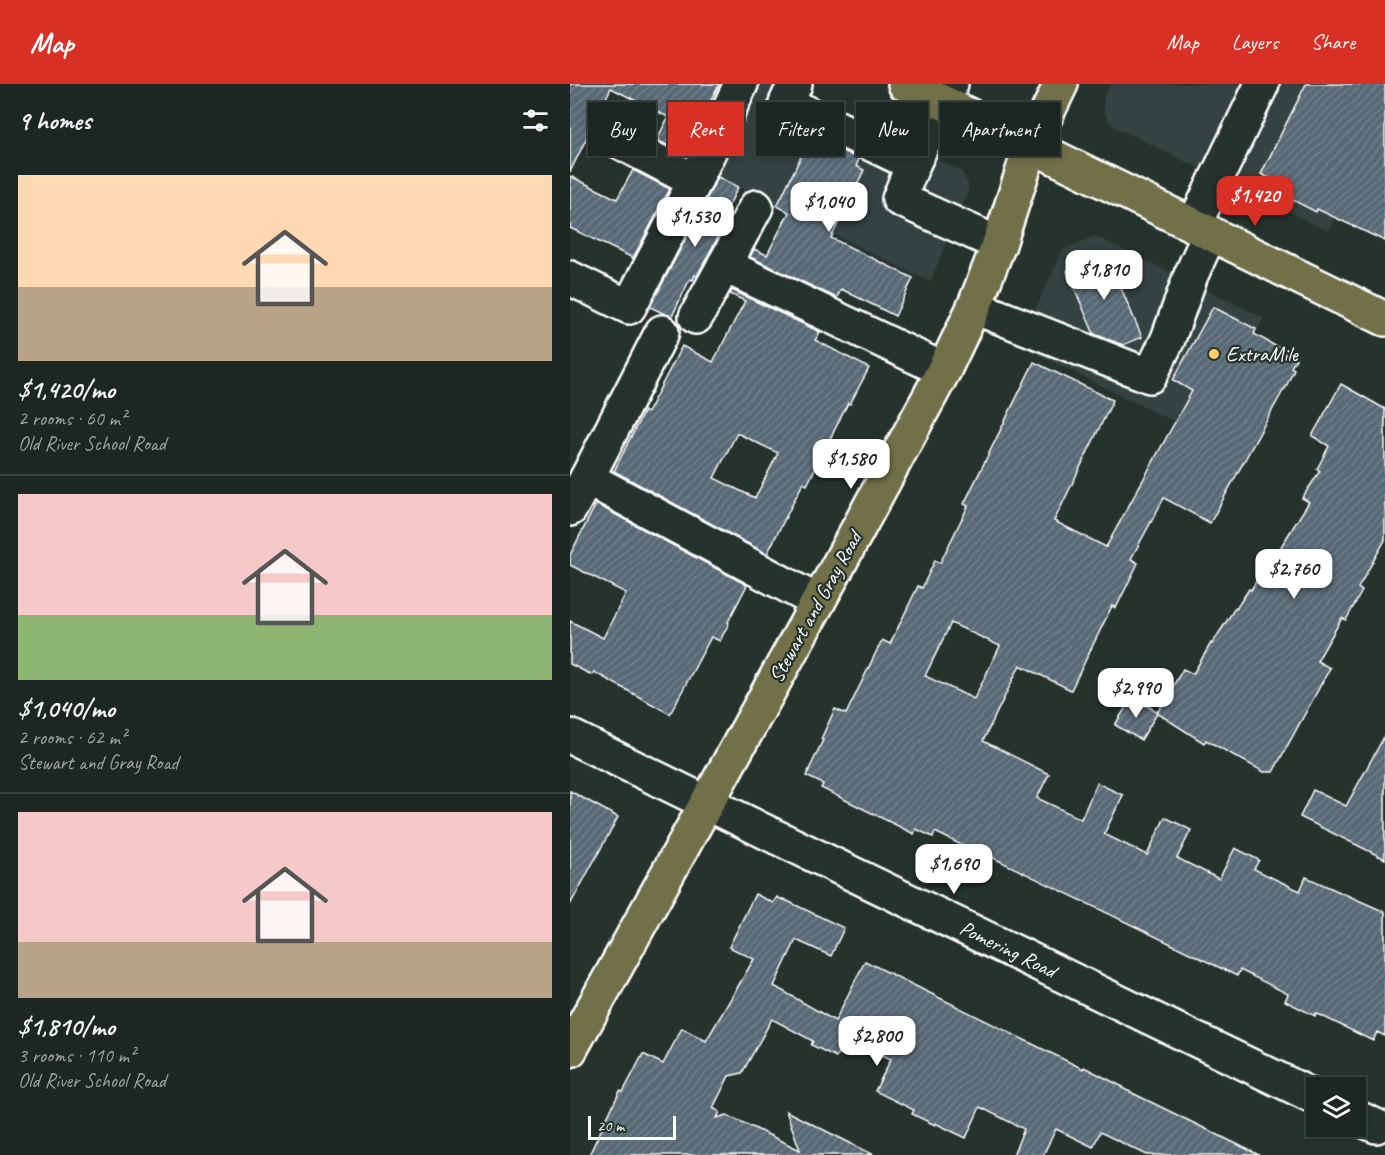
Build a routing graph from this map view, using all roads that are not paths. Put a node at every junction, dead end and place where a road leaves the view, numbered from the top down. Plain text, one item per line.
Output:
1 (741, 84) edge
2 (795, 84) edge
3 (904, 84) edge
4 (1061, 84) edge
5 (1262, 84) edge
6 (946, 93) edge
7 (960, 102) edge
8 (1052, 102) edge
9 (647, 156) edge
10 (1028, 156) edge
11 (1052, 156) edge
12 (913, 164) junction
13 (695, 181) junction
14 (756, 207) dead end
15 (1202, 229) junction
16 (999, 244) junction
17 (724, 265) junction
18 (570, 278) edge
19 (974, 307) junction
20 (696, 317) dead end
21 (1385, 319) edge
22 (662, 332) dead end
23 (944, 370) junction
24 (587, 478) junction
25 (570, 509) edge
26 (818, 602) junction
27 (570, 736) edge
28 (707, 804) junction
29 (570, 1050) edge
30 (1306, 1093) edge

1 - 13 street
2 - 12 street
3 - 6 main road
4 - 8 main road, Stewart and Gray Road
5 - 15 street
6 - 7 main road
6 - 12 street
9 - 13 street
10 - 16 main road, Stewart and Gray Road
11 - 15 main road
12 - 16 street
13 - 18 street
14 - 17 street
15 - 19 street
15 - 21 main road
16 - 19 main road, Stewart and Gray Road
17 - 20 street
17 - 23 street
19 - 23 main road, Stewart and Gray Road
22 - 24 street
23 - 26 main road, Stewart and Gray Road
24 - 25 street
24 - 26 street
26 - 28 main road, Stewart and Gray Road
27 - 28 street, Pomering Road
28 - 29 main road, Stewart and Gray Road
28 - 30 street, Pomering Road

